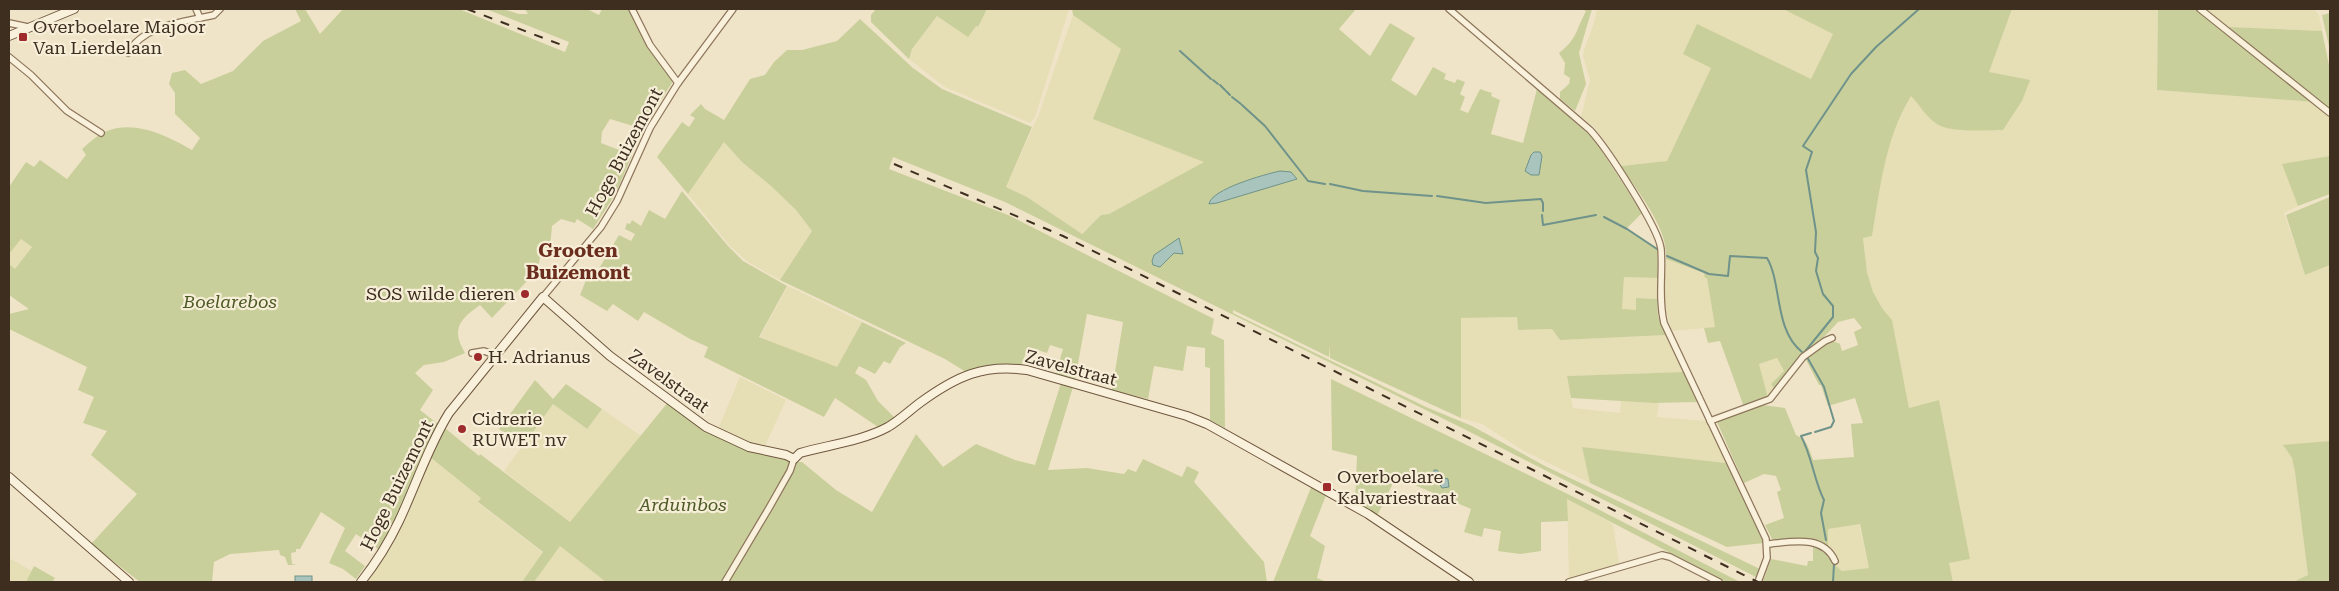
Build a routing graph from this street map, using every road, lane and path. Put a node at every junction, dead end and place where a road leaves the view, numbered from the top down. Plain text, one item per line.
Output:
1 (74, 9) edge
2 (196, 9) edge
3 (220, 9) edge
4 (632, 9) edge
5 (733, 9) edge
6 (1449, 9) edge
7 (2200, 9) edge
8 (200, 18) junction
9 (9, 23) edge
10 (28, 27) junction
11 (9, 36) edge
12 (128, 53) dead end
13 (9, 57) edge
14 (678, 83) junction
15 (2330, 113) edge
16 (101, 133) dead end
17 (543, 297) junction
18 (1832, 338) dead end
19 (472, 353) dead end
20 (495, 355) junction
21 (1710, 421) junction
22 (794, 459) junction
23 (9, 477) edge
24 (1767, 544) junction
25 (1835, 561) dead end
26 (129, 582) edge
27 (361, 582) edge
28 (725, 582) edge
29 (1469, 582) edge
30 (1569, 582) edge
31 (1719, 582) edge
32 (1758, 582) edge

1 - 10 street
2 - 8 street
3 - 8 street
4 - 14 street
5 - 14 street, Hoge Buizemont
6 - 21 street
7 - 15 street
8 - 12 street
9 - 10 street
10 - 11 street
13 - 16 street
14 - 17 street, Hoge Buizemont
17 - 20 street, Hoge Buizemont
17 - 22 street, Zavelstraat
18 - 21 street
19 - 20 street
20 - 27 street, Hoge Buizemont
21 - 24 street
22 - 28 street
22 - 29 street, Zavelstraat
23 - 26 street
24 - 25 street
24 - 32 street
30 - 31 street

